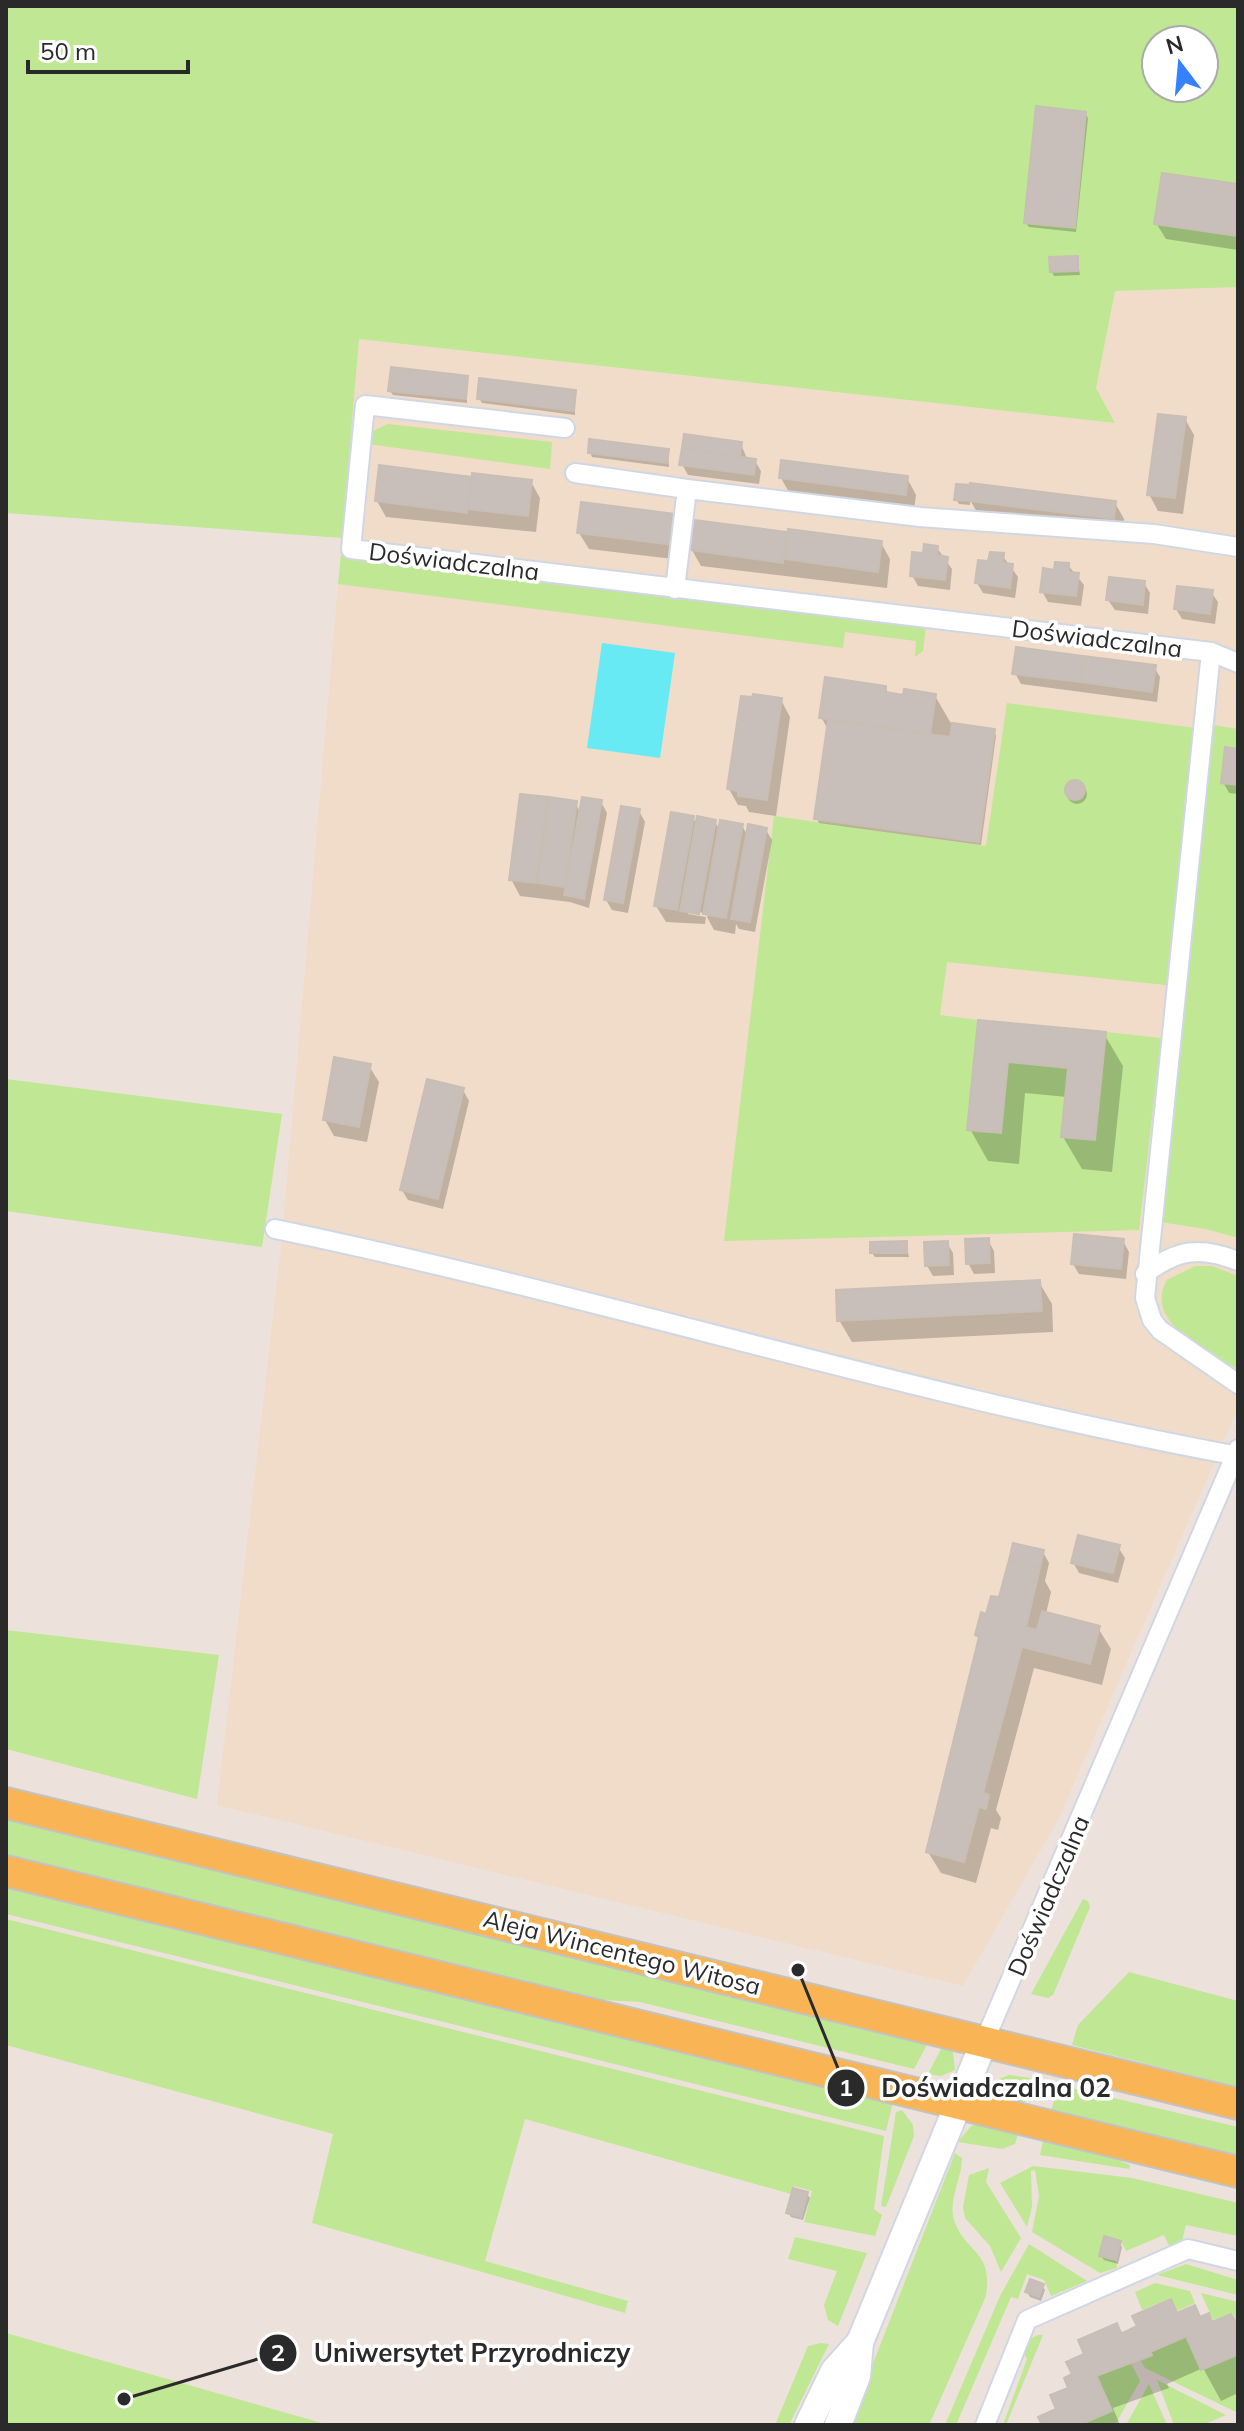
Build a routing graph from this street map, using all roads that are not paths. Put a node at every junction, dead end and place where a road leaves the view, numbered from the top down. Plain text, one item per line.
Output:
1 (565, 428) dead end
2 (575, 473) dead end
3 (687, 489) junction
4 (1238, 547) edge
5 (675, 589) junction
6 (1238, 644) edge
7 (1211, 652) junction
8 (1236, 663) edge
9 (275, 1229) dead end
10 (1238, 1261) edge
11 (1145, 1274) junction
12 (1238, 1384) edge
13 (1237, 1454) edge
14 (6, 1803) edge
15 (6, 1871) edge
16 (984, 2042) junction
17 (957, 2103) junction
18 (1238, 2104) edge
19 (1238, 2172) edge
20 (1238, 2261) edge
21 (860, 2342) junction
22 (808, 2425) edge
23 (838, 2425) edge
24 (985, 2425) edge

1 - 5 street, Doświadczalna
2 - 3 street
3 - 4 street
3 - 5 street
5 - 7 street, Doświadczalna
6 - 8 street
7 - 8 street
7 - 11 street, Doświadczalna
9 - 13 street
10 - 11 street
11 - 12 street, Doświadczalna
13 - 16 street, Doświadczalna
14 - 16 main road, Aleja Wincentego Witosa
15 - 17 main road
16 - 17 street, Doświadczalna
16 - 18 main road, Aleja Wincentego Witosa
17 - 19 main road
17 - 21 street, Doświadczalna
20 - 24 street
21 - 22 street, Doświadczalna
21 - 23 street, Doświadczalna

